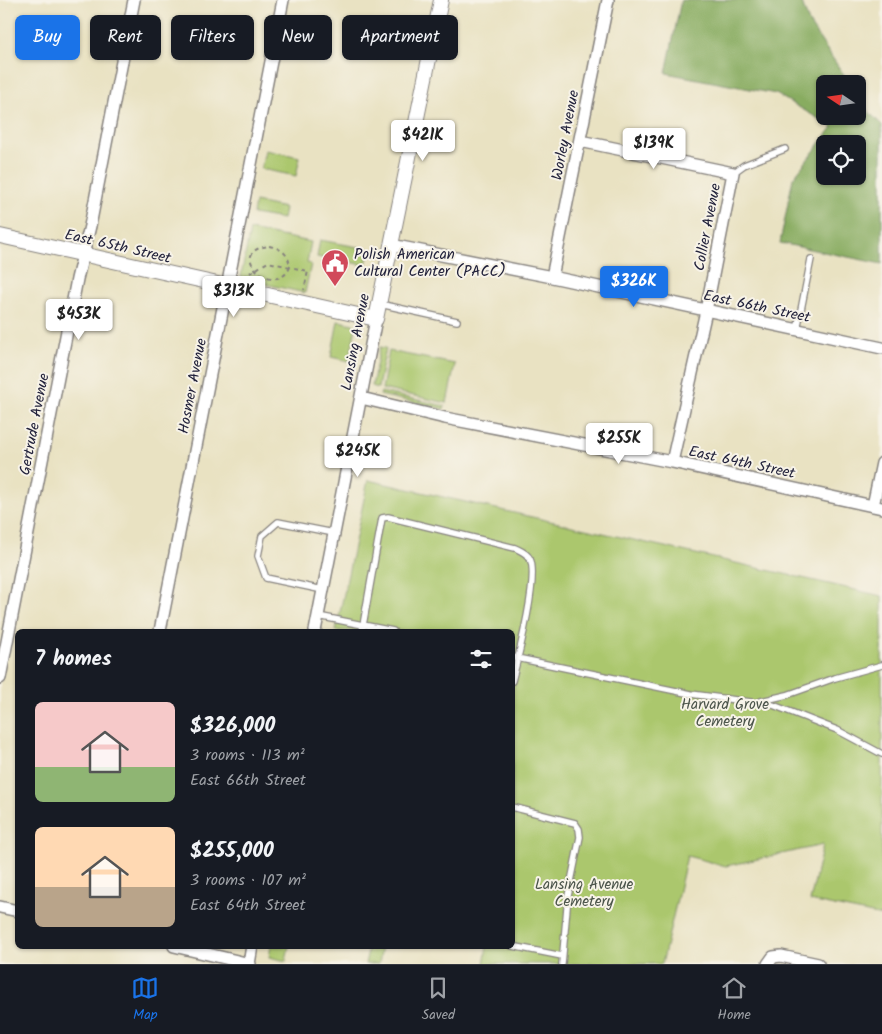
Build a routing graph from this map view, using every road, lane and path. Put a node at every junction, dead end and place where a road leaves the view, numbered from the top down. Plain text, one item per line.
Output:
1 (134, 0) edge
2 (283, 0) edge
3 (441, 0) edge
4 (608, 0) edge
5 (580, 141) junction
6 (785, 149) dead end
7 (733, 173) junction
8 (0, 236) edge
9 (391, 245) junction
10 (83, 255) junction
11 (811, 259) dead end
12 (290, 267) junction
13 (254, 270) junction
14 (552, 277) junction
15 (233, 283) junction
16 (303, 295) dead end
17 (380, 304) junction
18 (706, 311) junction
19 (376, 319) junction
20 (457, 321) dead end
21 (797, 330) junction
22 (882, 348) edge
23 (360, 398) junction
24 (672, 462) junction
25 (882, 464) edge
26 (877, 507) edge
27 (334, 533) junction
28 (323, 590) junction
29 (318, 616) junction
30 (362, 628) edge
31 (160, 629) edge
32 (315, 629) edge
33 (515, 657) edge
34 (882, 665) edge
35 (0, 678) edge
36 (751, 702) junction
37 (882, 754) edge
38 (515, 807) edge
39 (0, 907) edge
40 (15, 910) edge
41 (515, 947) edge
42 (186, 949) edge
43 (252, 949) edge
44 (562, 956) junction
45 (770, 960) edge
46 (249, 964) edge
47 (562, 964) edge
48 (818, 964) edge

1 - 10 street, Gertrude Avenue
2 - 15 street, Hosmer Avenue
3 - 9 street, Lansing Avenue
4 - 5 street, Worley Avenue
5 - 7 street
5 - 14 street, Worley Avenue
6 - 7 lane
7 - 18 street, Collier Avenue
8 - 10 street, East 65th Street
9 - 14 street, East 66th Street
9 - 17 street, Lansing Avenue
10 - 15 street, East 65th Street
10 - 35 street, Gertrude Avenue
11 - 21 lane
12 - 13 path
12 - 13 path
12 - 13 path
12 - 16 path
13 - 15 path
14 - 18 street, East 66th Street
15 - 19 street, East 65th Street
15 - 31 street, Hosmer Avenue
17 - 19 street, Lansing Avenue
17 - 20 lane
18 - 21 street, East 66th Street
18 - 24 street, Collier Avenue
19 - 23 street, Lansing Avenue
21 - 22 street, East 66th Street
23 - 24 street, East 64th Street
23 - 27 street, Lansing Avenue
24 - 26 street, East 64th Street
25 - 26 street
27 - 28 street, Lansing Avenue
27 - 28 lane
28 - 29 street, Lansing Avenue
29 - 30 lane
29 - 32 street, Lansing Avenue
30 - 33 lane
33 - 36 lane
34 - 36 lane
36 - 37 lane
38 - 44 lane
39 - 40 street
41 - 44 lane
42 - 46 street
43 - 46 street
44 - 47 lane
45 - 48 street

